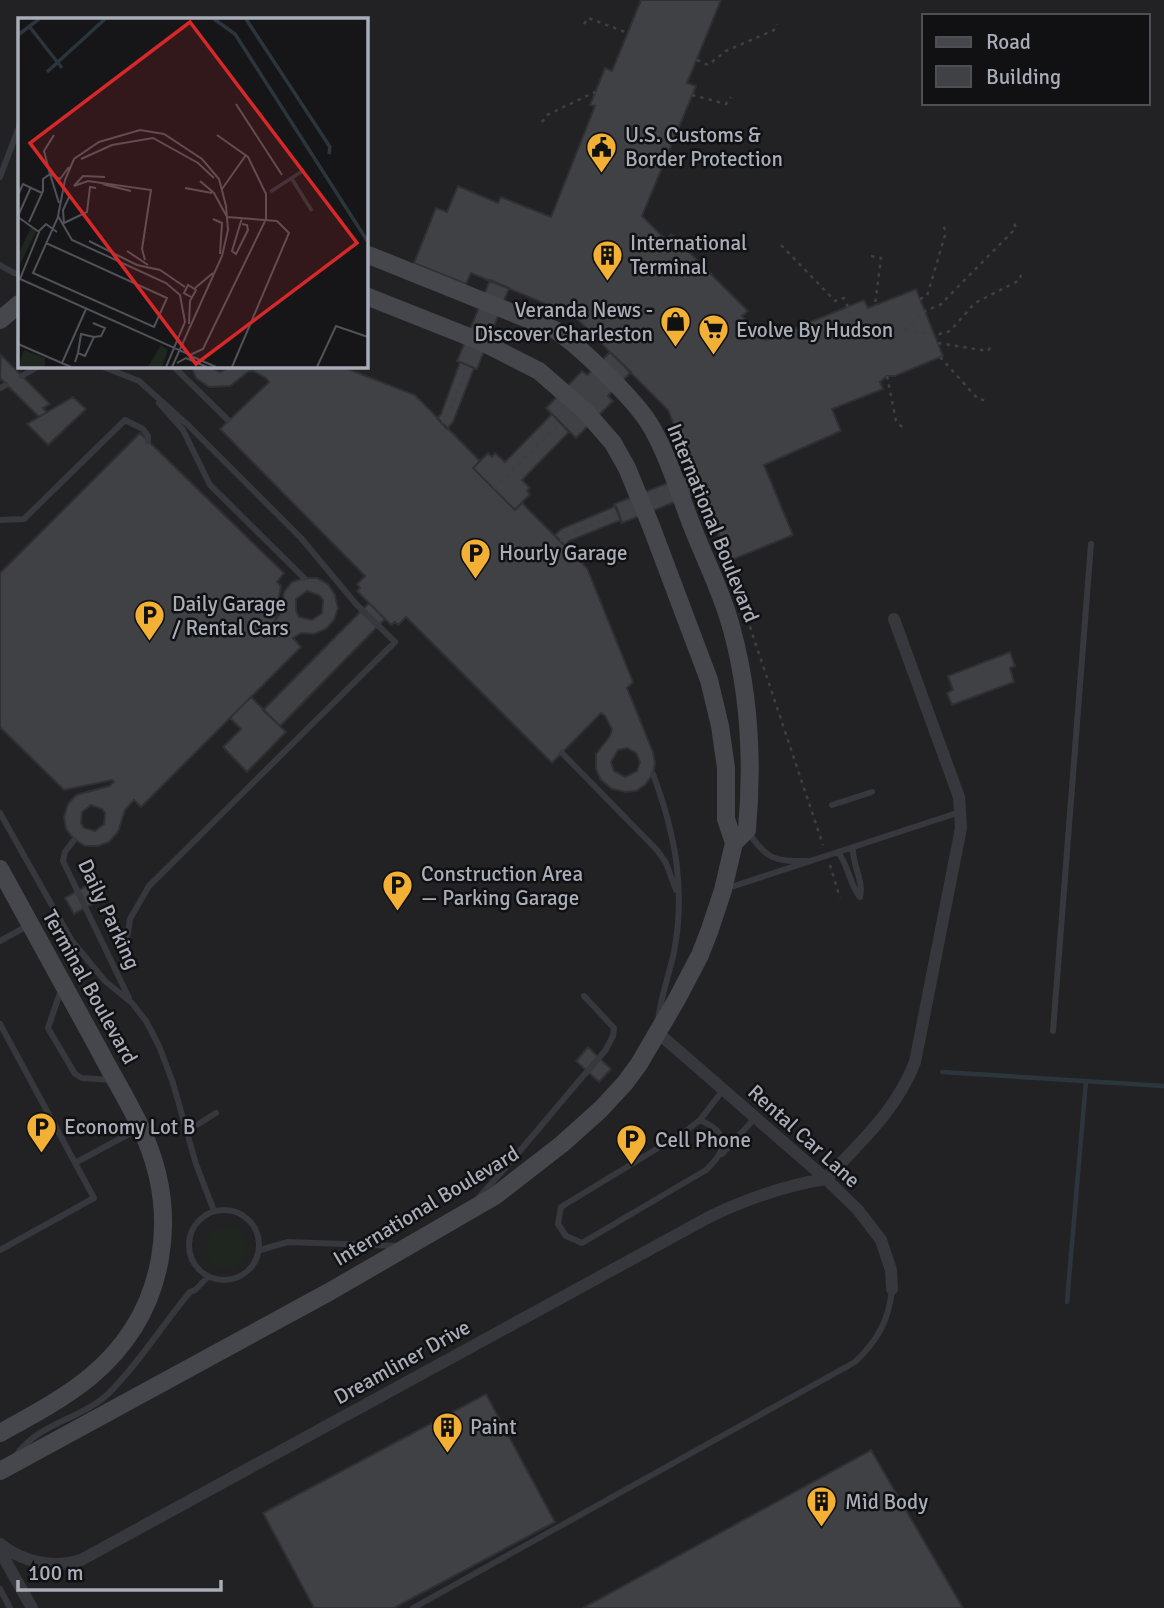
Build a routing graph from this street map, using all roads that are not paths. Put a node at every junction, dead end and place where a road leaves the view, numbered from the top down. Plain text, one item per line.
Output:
1 (18, 130) edge
2 (0, 177) edge
3 (368, 255) edge
4 (0, 265) edge
5 (18, 274) edge
6 (368, 297) edge
7 (18, 305) edge
8 (0, 320) edge
9 (36, 368) edge
10 (106, 368) edge
11 (175, 368) edge
12 (22, 376) dead end
13 (139, 381) junction
14 (228, 420) dead end
15 (148, 441) dead end
16 (0, 520) edge
17 (1091, 544) dead end
18 (304, 578) dead end
19 (894, 619) dead end
20 (562, 753) dead end
21 (653, 774) dead end
22 (872, 792) dead end
23 (832, 805) dead end
24 (961, 812) junction
25 (0, 813) edge
26 (740, 836) junction
27 (74, 840) dead end
28 (853, 848) junction
29 (838, 852) junction
30 (812, 861) junction
31 (0, 869) edge
32 (723, 890) junction
33 (677, 895) junction
34 (30, 924) junction
35 (0, 941) edge
36 (126, 946) dead end
37 (64, 985) junction
38 (584, 996) dead end
39 (132, 1003) junction
40 (0, 1024) edge
41 (1054, 1031) dead end
42 (657, 1032) junction
43 (115, 1080) junction
44 (724, 1090) junction
45 (216, 1113) dead end
46 (755, 1117) junction
47 (700, 1121) junction
48 (141, 1127) junction
49 (187, 1130) junction
50 (721, 1156) junction
51 (75, 1163) junction
52 (826, 1178) junction
53 (214, 1211) junction
54 (463, 1214) junction
55 (409, 1246) junction
56 (0, 1250) edge
57 (260, 1250) junction
58 (207, 1278) junction
59 (892, 1289) joint
60 (0, 1433) edge
61 (4, 1469) edge
62 (0, 1544) edge
63 (0, 1551) edge
64 (0, 1589) edge
65 (10, 1608) edge
66 (32, 1608) edge
67 (413, 1608) edge

1 - 2 lane
3 - 26 main road, International Boulevard
4 - 5 lane
6 - 26 main road, International Boulevard
7 - 8 main road
9 - 12 lane
10 - 13 lane
11 - 14 lane
13 - 18 lane
13 - 36 lane
15 - 16 lane
17 - 41 lane
19 - 24 street
20 - 33 lane
21 - 33 lane
22 - 23 lane
24 - 28 lane
24 - 52 street
25 - 39 lane
26 - 30 lane
26 - 32 main road, International Boulevard
27 - 39 lane, Daily Parking
28 - 29 lane
28 - 29 lane
29 - 30 lane
30 - 32 lane
31 - 34 main road, Terminal Boulevard
32 - 42 main road, International Boulevard
33 - 42 lane
34 - 35 lane
34 - 37 main road, Terminal Boulevard
37 - 43 main road, Terminal Boulevard
37 - 43 lane
38 - 54 lane
39 - 49 lane
40 - 51 lane
42 - 44 street, Rental Car Lane
42 - 54 main road, International Boulevard
43 - 48 main road, Terminal Boulevard
44 - 46 street, Rental Car Lane
44 - 47 lane
45 - 49 lane
46 - 50 lane
46 - 52 street, Rental Car Lane
47 - 50 lane
47 - 50 lane
48 - 51 lane
48 - 60 main road
49 - 53 lane
51 - 56 lane
52 - 59 street, Rental Car Lane
52 - 62 street, Dreamliner Drive
53 - 57 lane
53 - 58 lane
54 - 55 main road, International Boulevard
55 - 57 lane
55 - 61 main road, International Boulevard
57 - 58 lane
58 - 61 lane
59 - 67 lane
63 - 66 street
64 - 65 lane

